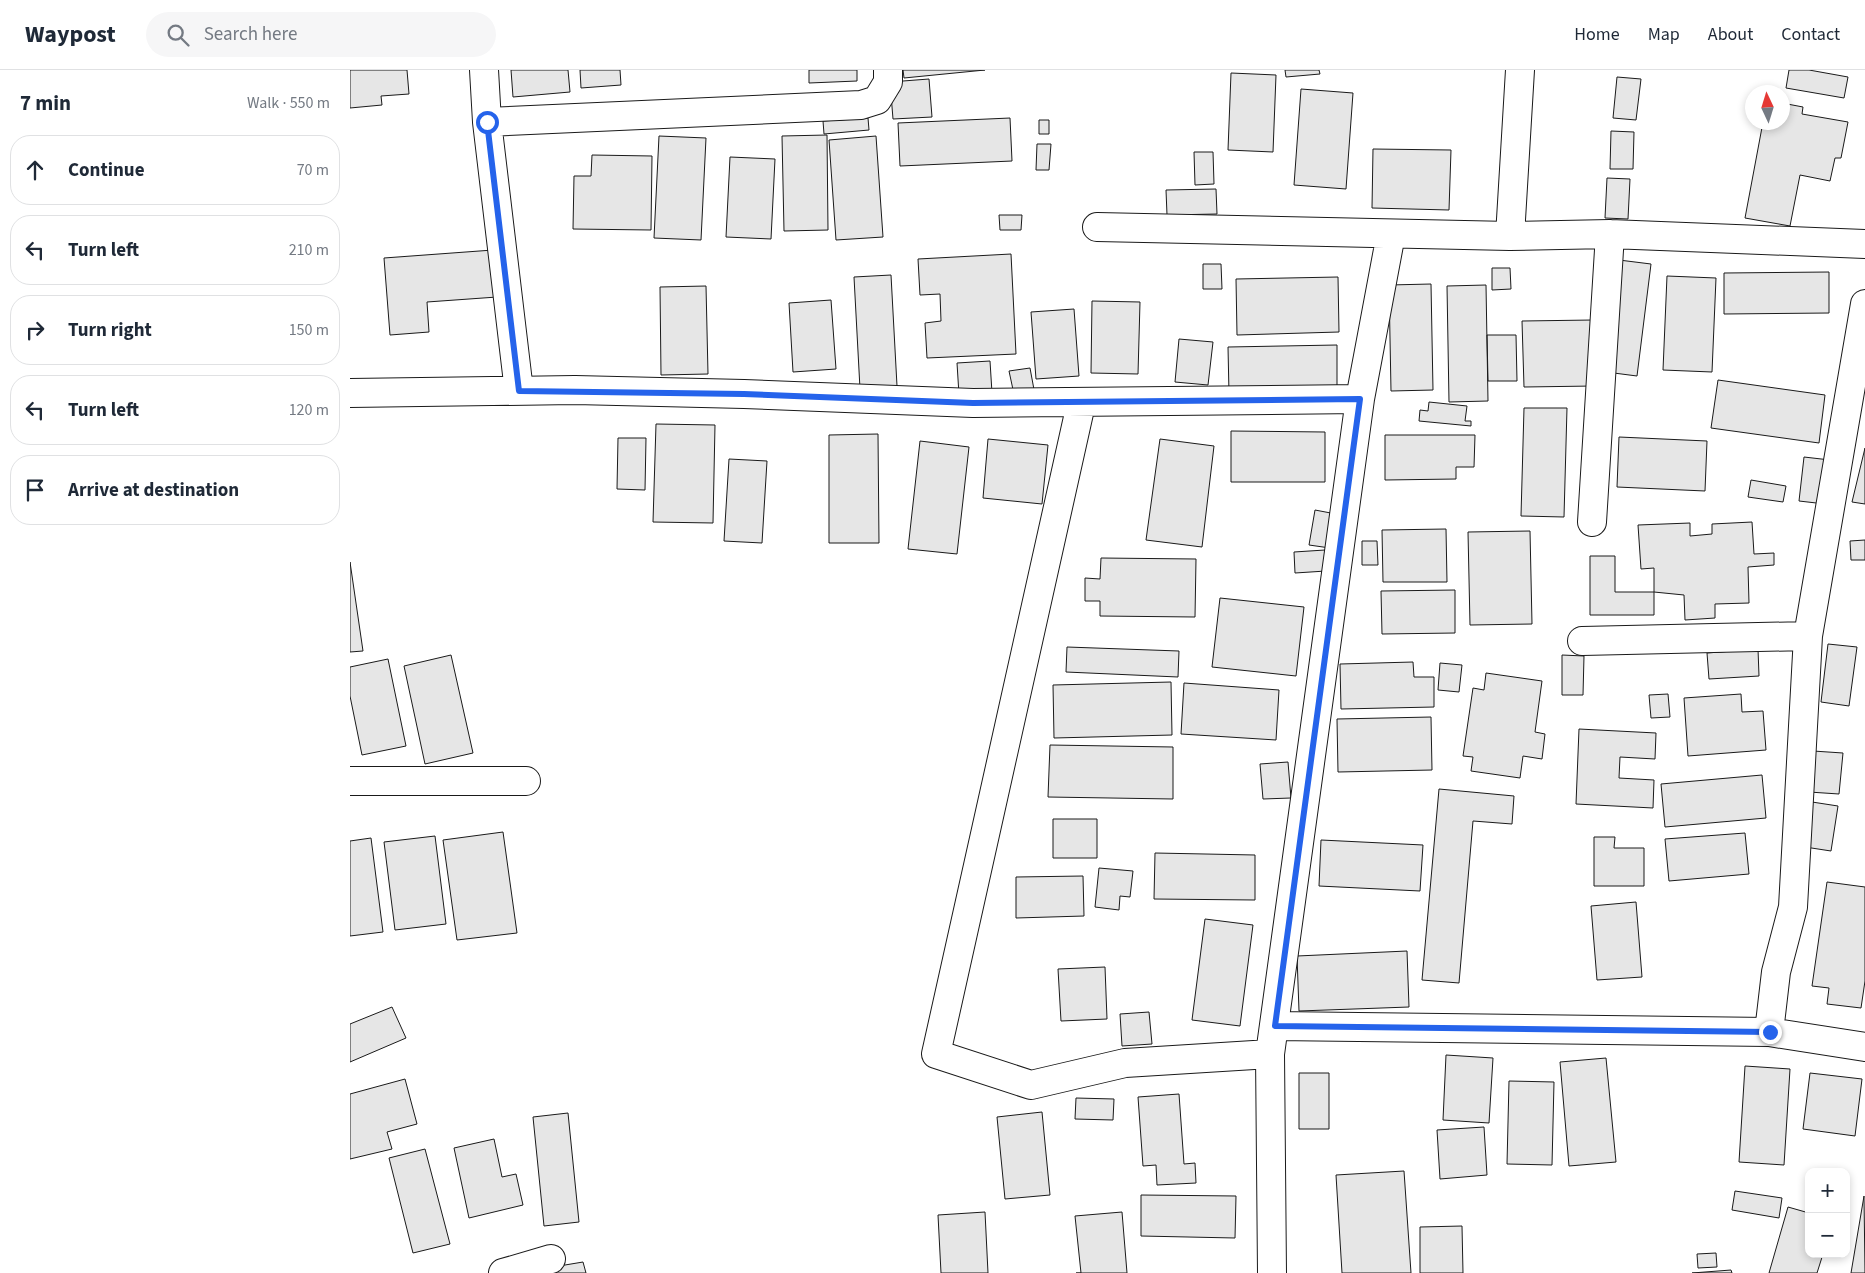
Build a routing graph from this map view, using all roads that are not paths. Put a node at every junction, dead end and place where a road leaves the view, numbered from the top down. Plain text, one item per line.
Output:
1 (484, 70) edge
2 (888, 70) edge
3 (1520, 70) edge
4 (487, 122) junction
5 (1097, 227) dead end
6 (1391, 234) junction
7 (1610, 234) junction
8 (1510, 236) junction
9 (1865, 244) edge
10 (1865, 304) edge
11 (1858, 381) edge
12 (519, 391) junction
13 (350, 393) edge
14 (1360, 399) junction
15 (1081, 404) junction
16 (1592, 522) dead end
17 (1808, 636) junction
18 (1582, 641) dead end
19 (350, 781) edge
20 (526, 781) dead end
21 (1275, 1026) junction
22 (1770, 1032) junction
23 (1865, 1047) edge
24 (1270, 1054) junction
25 (551, 1259) dead end
26 (503, 1273) edge
27 (1272, 1273) edge

1 - 4 street
2 - 4 street
3 - 8 street
4 - 12 street
5 - 6 street
6 - 8 street
6 - 14 street
7 - 8 street
7 - 9 street
7 - 16 street
10 - 11 street
11 - 17 street
12 - 13 street
12 - 15 street
14 - 15 street
14 - 21 street
15 - 24 street
17 - 18 street
17 - 22 street
19 - 20 street
21 - 22 street
21 - 24 street
22 - 23 street
24 - 27 street
25 - 26 street

